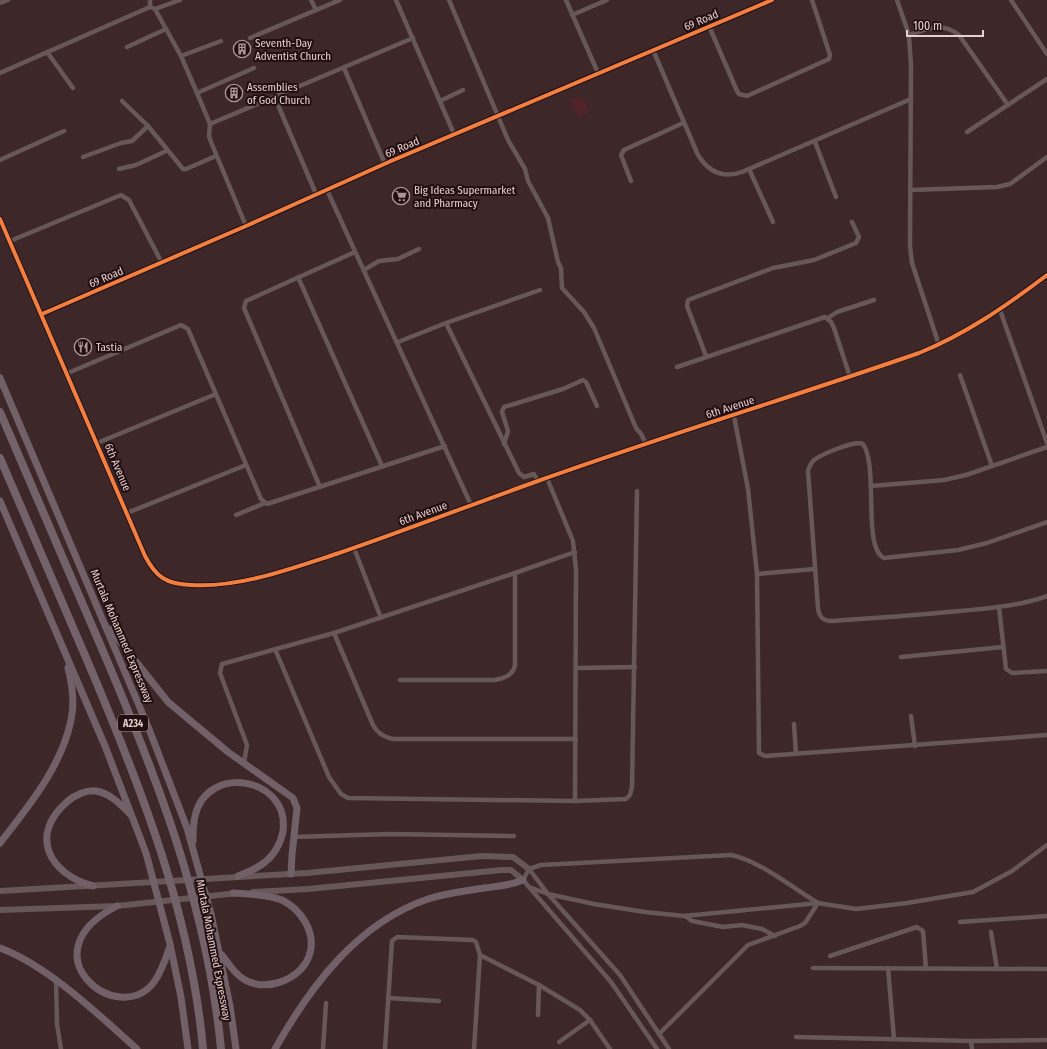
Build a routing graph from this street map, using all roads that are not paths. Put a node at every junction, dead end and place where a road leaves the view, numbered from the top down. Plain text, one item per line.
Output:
1 (8, 0) edge
2 (150, 0) edge
3 (180, 0) edge
4 (311, 0) edge
5 (340, 0) edge
6 (396, 0) edge
7 (449, 0) edge
8 (566, 0) edge
9 (607, 0) edge
10 (772, 0) edge
11 (812, 0) edge
12 (897, 0) edge
13 (1011, 0) edge
14 (0, 3) edge
15 (152, 8) junction
16 (316, 10) junction
17 (572, 15) junction
18 (709, 26) junction
19 (166, 29) junction
20 (908, 35) junction
21 (250, 38) dead end
22 (412, 38) junction
23 (221, 41) dead end
24 (127, 47) dead end
25 (653, 50) junction
26 (47, 52) junction
27 (1047, 54) edge
28 (181, 56) junction
29 (254, 68) dead end
30 (344, 68) junction
31 (0, 72) edge
32 (598, 73) junction
33 (1047, 79) edge
34 (73, 88) dead end
35 (462, 90) dead end
36 (197, 93) junction
37 (275, 98) junction
38 (911, 99) junction
39 (122, 101) dead end
40 (440, 101) junction
41 (1008, 105) junction
42 (498, 115) junction
43 (683, 123) junction
44 (210, 124) junction
45 (148, 126) junction
46 (64, 131) dead end
47 (967, 132) dead end
48 (454, 134) junction
49 (815, 142) junction
50 (166, 151) junction
51 (216, 156) junction
52 (83, 157) dead end
53 (1047, 157) edge
54 (0, 160) edge
55 (385, 164) junction
56 (119, 169) dead end
57 (749, 169) junction
58 (631, 181) dead end
59 (327, 190) junction
60 (910, 190) junction
61 (316, 194) junction
62 (836, 197) dead end
63 (0, 219) edge
64 (773, 222) dead end
65 (852, 222) dead end
66 (246, 226) junction
67 (10, 241) junction
68 (419, 248) dead end
69 (356, 252) junction
70 (162, 263) junction
71 (364, 270) junction
72 (1047, 275) edge
73 (298, 277) junction
74 (540, 290) dead end
75 (874, 300) dead end
76 (1000, 310) junction
77 (42, 314) junction
78 (828, 318) junction
79 (446, 323) junction
80 (398, 342) junction
81 (939, 345) junction
82 (706, 356) junction
83 (677, 367) dead end
84 (68, 373) junction
85 (960, 375) dead end
86 (850, 377) junction
87 (0, 378) edge
88 (216, 394) junction
89 (597, 406) dead end
90 (0, 412) edge
91 (734, 416) junction
92 (97, 443) junction
93 (1047, 443) edge
94 (504, 444) junction
95 (646, 444) junction
96 (445, 446) junction
97 (1047, 447) edge
98 (0, 458) edge
99 (246, 465) junction
100 (382, 466) junction
101 (992, 466) junction
102 (547, 478) junction
103 (538, 481) junction
104 (871, 486) junction
105 (320, 487) junction
106 (637, 491) dead end
107 (0, 501) edge
108 (265, 503) junction
109 (471, 505) junction
110 (127, 513) junction
111 (236, 515) dead end
112 (1047, 522) edge
113 (354, 548) junction
114 (575, 552) junction
115 (815, 569) junction
116 (515, 573) junction
117 (757, 574) junction
118 (1047, 596) edge
119 (999, 607) junction
120 (381, 618) junction
121 (104, 621) junction
122 (334, 633) junction
123 (1003, 647) junction
124 (275, 649) junction
125 (65, 652) junction
126 (901, 657) dead end
127 (634, 667) junction
128 (576, 668) junction
129 (1047, 671) edge
130 (400, 680) dead end
131 (911, 716) dead end
132 (794, 724) dead end
133 (1047, 735) edge
134 (576, 739) junction
135 (915, 746) junction
136 (796, 754) junction
137 (244, 763) junction
138 (575, 801) junction
139 (133, 817) junction
140 (514, 836) dead end
141 (293, 837) junction
142 (0, 843) edge
143 (1047, 845) edge
144 (192, 847) junction
145 (529, 869) junction
146 (291, 874) junction
147 (238, 876) junction
148 (523, 880) junction
149 (93, 886) junction
150 (529, 887) junction
151 (0, 891) edge
152 (233, 893) junction
153 (548, 894) junction
154 (818, 903) junction
155 (117, 906) junction
156 (0, 910) edge
157 (684, 916) junction
158 (1047, 916) edge
159 (960, 922) dead end
160 (991, 932) dead end
161 (775, 936) junction
162 (170, 944) junction
163 (0, 948) edge
164 (220, 953) junction
165 (480, 955) junction
166 (830, 956) dead end
167 (813, 968) dead end
168 (888, 968) junction
169 (926, 969) junction
170 (997, 969) junction
171 (1047, 969) edge
172 (56, 981) junction
173 (539, 985) junction
174 (388, 998) junction
175 (439, 1001) dead end
176 (326, 1003) dead end
177 (538, 1015) dead end
178 (590, 1020) junction
179 (659, 1034) junction
180 (796, 1037) dead end
181 (894, 1039) junction
182 (1047, 1040) edge
183 (971, 1041) junction
184 (559, 1042) dead end
185 (61, 1049) edge
186 (136, 1049) edge
187 (188, 1049) edge
188 (203, 1049) edge
189 (221, 1049) edge
190 (236, 1049) edge
191 (275, 1049) edge
192 (323, 1049) edge
193 (385, 1049) edge
194 (474, 1049) edge
195 (610, 1049) edge
196 (657, 1049) edge
197 (669, 1049) edge
198 (972, 1049) edge

1 - 14 street
2 - 15 street
3 - 15 street
4 - 16 street
5 - 16 street
6 - 22 street
7 - 42 street
8 - 17 street
9 - 17 street
10 - 18 street, 69 Road
11 - 18 street
12 - 20 street
13 - 27 street
15 - 19 street
15 - 26 street
16 - 21 street
17 - 32 street
18 - 25 street, 69 Road
19 - 24 street
19 - 28 street
20 - 38 street
20 - 41 street
22 - 30 street
22 - 40 street
23 - 28 street
25 - 32 street, 69 Road
25 - 43 street
26 - 31 street
26 - 34 street
28 - 36 street
29 - 36 street
30 - 37 street
30 - 55 street
32 - 42 street, 69 Road
33 - 41 street
35 - 40 street
36 - 44 street
37 - 44 street
37 - 61 street
38 - 49 street
38 - 60 street
39 - 45 street
40 - 48 street
41 - 47 street
42 - 48 street, 69 Road
42 - 95 street
43 - 57 street
43 - 58 street
44 - 51 street
45 - 50 street
45 - 52 street
46 - 54 street
48 - 55 street, 69 Road
49 - 57 street
49 - 62 street
50 - 51 street
50 - 56 street
51 - 66 street
53 - 60 street
55 - 59 street, 69 Road
57 - 64 street
59 - 61 street, 69 Road
59 - 69 street
60 - 81 street
61 - 66 street, 69 Road
63 - 67 street, 6th Avenue
65 - 82 street
66 - 70 street, 69 Road
67 - 70 street
67 - 77 street, 6th Avenue
68 - 71 street
69 - 71 street
69 - 73 street
70 - 77 street, 69 Road
71 - 80 street
72 - 76 street, 6th Avenue
73 - 100 street
73 - 105 street
74 - 79 street
75 - 78 street
76 - 81 street, 6th Avenue
76 - 93 street
77 - 84 street, 6th Avenue
78 - 82 street
78 - 86 street
79 - 80 street
79 - 94 street
80 - 96 street
81 - 86 street, 6th Avenue
82 - 83 street
84 - 88 street
84 - 92 street, 6th Avenue
85 - 101 street
86 - 91 street, 6th Avenue
87 - 121 highway, Murtala Mohammed Expressway
88 - 92 street
88 - 99 street
89 - 94 street
90 - 189 highway, Murtala Mohammed Expressway / A234
91 - 95 street, 6th Avenue
91 - 117 street
92 - 110 street, 6th Avenue
94 - 103 street
95 - 102 street, 6th Avenue
96 - 100 street
96 - 109 street
97 - 101 street
98 - 188 highway, A234
99 - 108 street
99 - 110 street
100 - 105 street
101 - 104 street
102 - 103 street, 6th Avenue
102 - 114 street
103 - 109 street, 6th Avenue
104 - 112 street
104 - 115 street
105 - 108 street
106 - 127 street
107 - 125 highway
108 - 111 street
109 - 113 street, 6th Avenue
110 - 113 street, 6th Avenue
113 - 120 street
114 - 116 street
114 - 128 street
115 - 117 street
115 - 119 street
116 - 120 street
116 - 130 street
117 - 136 street
118 - 119 street
119 - 123 street
120 - 122 street
121 - 137 highway
121 - 144 highway, Murtala Mohammed Expressway
122 - 124 street
122 - 134 street
123 - 126 street
123 - 129 street
124 - 137 street
124 - 138 street
125 - 139 highway
125 - 142 highway
127 - 128 street
127 - 138 street
128 - 134 street
131 - 135 street
132 - 136 street
133 - 135 street
134 - 138 street
135 - 136 street
137 - 141 highway
139 - 149 highway
139 - 162 highway
140 - 141 street
141 - 146 highway
143 - 154 street
144 - 147 highway
144 - 164 highway, Murtala Mohammed Expressway
145 - 146 main road
145 - 148 street
145 - 153 street
145 - 154 street
146 - 147 main road
147 - 149 main road
148 - 150 street
148 - 152 main road
148 - 191 highway
149 - 151 main road
150 - 153 street
150 - 196 street
152 - 155 main road
152 - 164 highway
153 - 157 street
153 - 179 street
154 - 157 street
154 - 161 street
155 - 156 main road
155 - 162 highway
157 - 161 street
158 - 159 street
160 - 170 street
161 - 179 street
162 - 187 highway
163 - 172 highway
164 - 190 highway, Murtala Mohammed Expressway
165 - 173 street
165 - 174 street
165 - 194 street
166 - 169 street
167 - 168 street
168 - 169 street
168 - 181 street
169 - 170 street
170 - 171 street
172 - 185 street
172 - 186 highway
173 - 177 street
173 - 178 street
174 - 175 street
174 - 193 street
176 - 192 street
178 - 184 street
178 - 195 street
179 - 197 street
180 - 181 street
181 - 183 street
182 - 183 street
183 - 198 street

